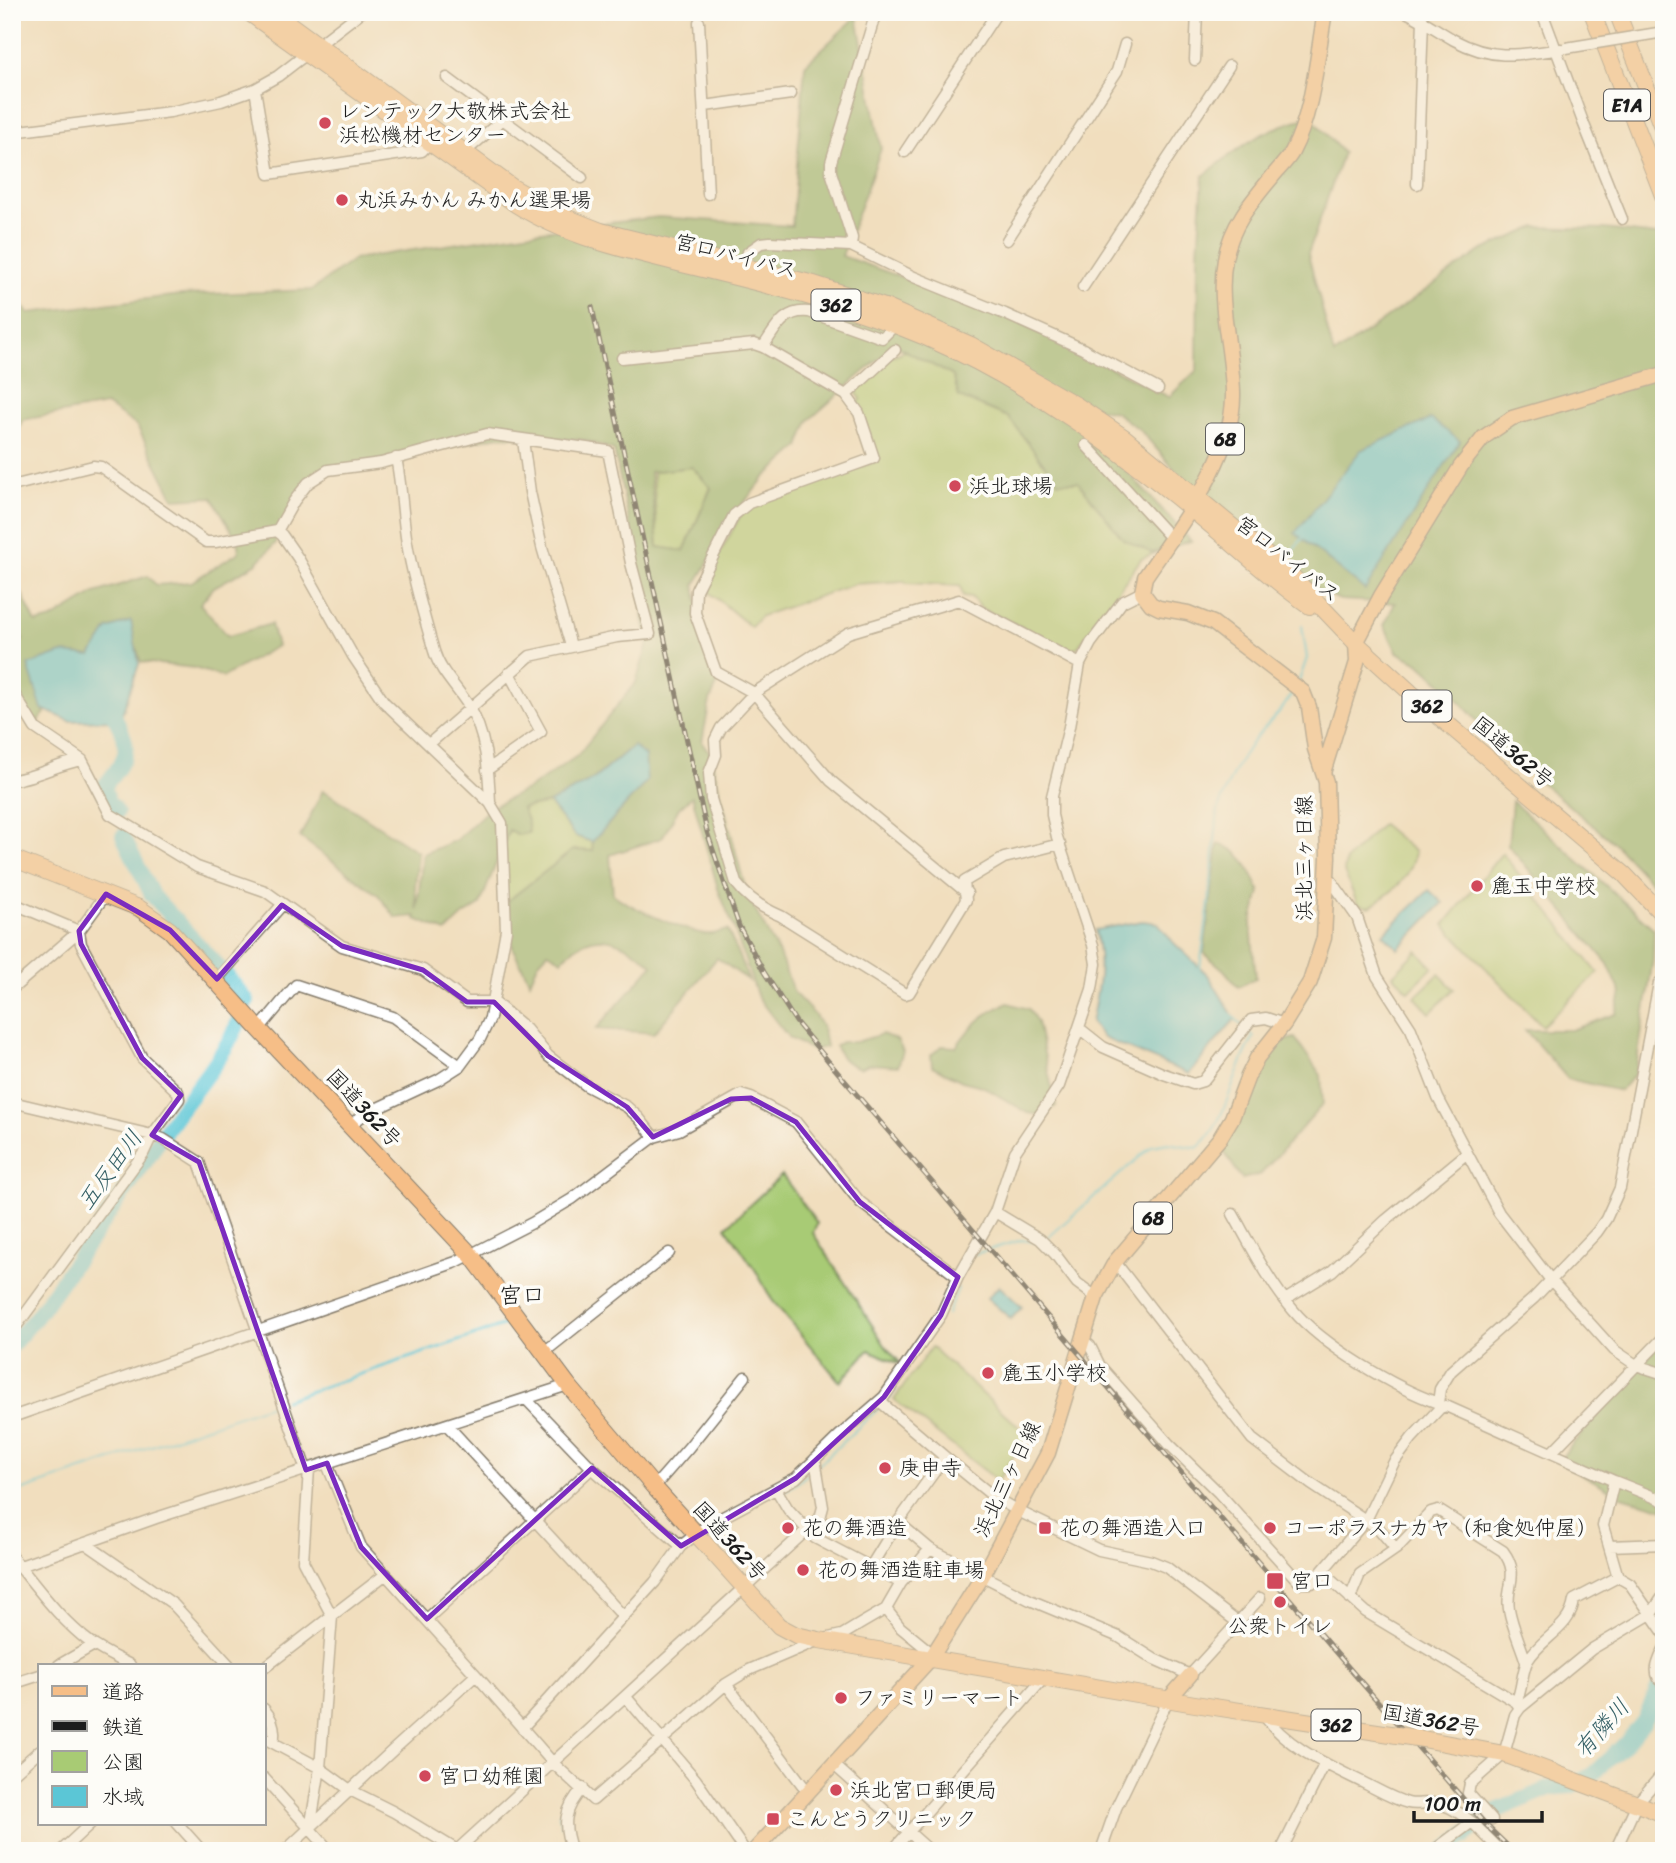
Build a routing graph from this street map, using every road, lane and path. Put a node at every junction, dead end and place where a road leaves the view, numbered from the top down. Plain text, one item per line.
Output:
1 (247, 12) edge
2 (273, 12) edge
3 (360, 12) edge
4 (876, 12) edge
5 (1197, 12) edge
6 (1325, 12) edge
7 (1406, 12) edge
8 (1542, 12) edge
9 (1592, 12) edge
10 (1617, 12) edge
11 (996, 14) dead end
12 (1423, 20) junction
13 (699, 22) dead end
14 (1664, 32) edge
15 (1125, 44) dead end
16 (1561, 49) junction
17 (313, 50) junction
18 (1195, 60) dead end
19 (1229, 66) dead end
20 (447, 78) dead end
21 (255, 89) junction
22 (790, 94) dead end
23 (705, 106) junction
24 (503, 119) junction
25 (12, 132) edge
26 (1664, 132) edge
27 (430, 142) junction
28 (465, 152) junction
29 (905, 152) dead end
30 (582, 178) dead end
31 (1417, 184) dead end
32 (708, 194) dead end
33 (1664, 198) edge
34 (1622, 219) dead end
35 (1007, 240) dead end
36 (851, 246) junction
37 (743, 272) junction
38 (1083, 287) dead end
39 (895, 325) junction
40 (763, 347) junction
41 (895, 349) dead end
42 (622, 358) dead end
43 (1664, 374) edge
44 (1158, 389) dead end
45 (846, 395) junction
46 (523, 440) junction
47 (1086, 445) dead end
48 (396, 458) junction
49 (12, 486) edge
50 (1193, 503) junction
51 (277, 531) junction
52 (1171, 538) junction
53 (1142, 592) junction
54 (1332, 621) joint
55 (1356, 643) junction
56 (570, 646) junction
57 (1080, 664) junction
58 (509, 673) junction
59 (12, 690) edge
60 (754, 693) junction
61 (470, 707) junction
62 (429, 744) junction
63 (82, 760) junction
64 (488, 770) junction
65 (1323, 773) junction
66 (12, 780) edge
67 (490, 803) junction
68 (1060, 844) junction
69 (12, 858) edge
70 (1328, 876) junction
71 (967, 893) junction
72 (106, 894) junction
73 (12, 904) edge
74 (282, 905) junction
75 (1664, 916) edge
76 (79, 931) junction
77 (217, 979) junction
78 (1659, 983) dead end
79 (12, 989) edge
80 (494, 1002) junction
81 (1284, 1024) junction
82 (259, 1028) junction
83 (1079, 1028) junction
84 (460, 1066) junction
85 (12, 1102) edge
86 (350, 1125) junction
87 (156, 1137) junction
88 (654, 1137) junction
89 (1466, 1154) junction
90 (995, 1212) junction
91 (1233, 1214) dead end
92 (669, 1253) dead end
93 (471, 1255) junction
94 (1115, 1262) junction
95 (958, 1277) junction
96 (1550, 1279) junction
97 (1096, 1297) junction
98 (1285, 1300) junction
99 (257, 1330) junction
100 (12, 1332) edge
101 (1664, 1337) edge
102 (1083, 1340) junction
103 (543, 1353) junction
104 (1636, 1365) junction
105 (1664, 1374) edge
106 (745, 1377) dead end
107 (568, 1385) junction
108 (526, 1399) junction
109 (882, 1402) junction
110 (1439, 1406) junction
111 (12, 1417) edge
112 (447, 1425) junction
113 (1552, 1452) junction
114 (945, 1457) junction
115 (815, 1459) junction
116 (327, 1464) junction
117 (592, 1468) junction
118 (308, 1470) junction
119 (1614, 1481) junction
120 (654, 1487) junction
121 (776, 1489) junction
122 (1664, 1501) edge
123 (1018, 1511) junction
124 (1366, 1520) junction
125 (898, 1522) junction
126 (535, 1523) junction
127 (807, 1531) junction
128 (696, 1534) junction
129 (85, 1543) junction
130 (1664, 1544) edge
131 (681, 1546) junction
132 (1609, 1546) junction
133 (930, 1549) junction
134 (1396, 1549) junction
135 (12, 1557) edge
136 (871, 1566) junction
137 (16, 1568) edge
138 (1321, 1572) junction
139 (386, 1574) junction
140 (982, 1577) junction
141 (1618, 1577) junction
142 (901, 1583) junction
143 (744, 1589) junction
144 (1664, 1594) edge
145 (1260, 1598) dead end
146 (1350, 1598) junction
147 (886, 1609) junction
148 (1651, 1614) junction
149 (622, 1615) junction
150 (332, 1616) junction
151 (427, 1619) junction
152 (1237, 1622) junction
153 (1664, 1633) edge
154 (819, 1640) junction
155 (94, 1645) junction
156 (1664, 1649) edge
157 (932, 1656) junction
158 (1526, 1662) junction
159 (61, 1664) edge
160 (128, 1664) edge
161 (228, 1664) edge
162 (266, 1666) edge
163 (476, 1675) junction
164 (1190, 1675) junction
165 (38, 1676) edge
166 (1044, 1678) junction
167 (1660, 1682) edge
168 (12, 1684) edge
169 (726, 1684) junction
170 (626, 1697) junction
171 (1168, 1699) junction
172 (1518, 1705) junction
173 (266, 1712) edge
174 (1262, 1714) junction
175 (522, 1728) junction
176 (269, 1740) edge
177 (663, 1740) junction
178 (38, 1752) edge
179 (1504, 1754) junction
180 (553, 1763) junction
181 (1325, 1763) junction
182 (833, 1764) junction
183 (320, 1768) junction
184 (1664, 1772) edge
185 (12, 1775) edge
186 (266, 1780) edge
187 (583, 1788) junction
188 (350, 1790) junction
189 (807, 1791) junction
190 (1637, 1803) junction
191 (1664, 1814) edge
192 (1489, 1817) dead end
193 (1472, 1822) junction
194 (90, 1825) edge
195 (179, 1825) edge
196 (909, 1832) junction
197 (314, 1833) junction
198 (61, 1851) edge
199 (202, 1851) edge
200 (285, 1851) edge
201 (319, 1851) edge
202 (330, 1851) edge
203 (456, 1851) edge
204 (572, 1851) edge
205 (746, 1851) edge
206 (754, 1851) edge
207 (892, 1851) edge
208 (930, 1851) edge
209 (1101, 1851) edge
210 (1281, 1851) edge
211 (1433, 1851) edge
212 (1501, 1851) edge
213 (1615, 1851) edge

1 - 17 highway, 宮口バイパス / 362
2 - 17 highway, 宮口バイパス / 362
3 - 17 street
4 - 36 street
5 - 18 street
6 - 50 main road, 68
7 - 12 street
8 - 16 street
9 - 33 highway, E1A
10 - 26 highway, E1A
11 - 29 street
12 - 16 street
12 - 31 street
13 - 23 street
14 - 16 street, bridge
15 - 35 street
16 - 34 street
17 - 21 street
17 - 27 highway, 宮口バイパス / 362
17 - 28 highway, 宮口バイパス / 362
19 - 38 street
20 - 24 street
21 - 25 street
21 - 27 street
22 - 23 street
23 - 32 street
24 - 28 street
24 - 30 street
27 - 37 highway, 宮口バイパス / 362
28 - 37 highway, 宮口バイパス / 362
36 - 37 street
36 - 44 street
37 - 39 highway, 宮口バイパス / 362
37 - 50 highway, 宮口バイパス / 362
39 - 40 street
39 - 50 highway, 宮口バイパス / 362
40 - 42 street
40 - 45 street
41 - 45 street
43 - 55 main road
45 - 60 street
46 - 48 street
46 - 56 street
46 - 56 street
47 - 52 street
48 - 51 street
48 - 61 street
49 - 51 street
50 - 52 main road, 68
50 - 54 highway, 宮口バイパス / 362
51 - 62 street
52 - 53 main road, 68
53 - 57 street
53 - 65 main road, 浜北三ヶ日線 / 68
54 - 55 highway, 国道362号 / 362
55 - 65 main road
55 - 75 highway, 国道362号 / 362
56 - 58 street
57 - 60 street
57 - 68 street
58 - 61 street
58 - 64 street
59 - 63 street
60 - 71 street
60 - 71 street
61 - 62 street
61 - 64 street
62 - 67 street
63 - 66 street
63 - 74 street
64 - 67 street
65 - 70 main road, 浜北三ヶ日線 / 68
67 - 80 street
68 - 71 street
68 - 83 street
69 - 72 highway, 国道362号 / 362
70 - 81 main road, 浜北三ヶ日線 / 68
70 - 89 street
72 - 76 street
72 - 77 highway, 国道362号 / 362
73 - 76 street
74 - 77 street
74 - 80 street
76 - 79 street
76 - 87 street
77 - 82 highway, 国道362号 / 362
78 - 96 street
80 - 84 street
80 - 88 street
81 - 83 street
81 - 94 main road, 浜北三ヶ日線 / 68
82 - 84 street
82 - 86 highway, 国道362号 / 362
83 - 90 street
84 - 86 street
85 - 87 street
86 - 93 highway, 国道362号 / 362
87 - 99 street
87 - 100 street
88 - 93 street
88 - 95 street
89 - 96 street
89 - 98 street
90 - 95 street
90 - 97 street
91 - 98 street
92 - 103 street
93 - 99 street
93 - 103 highway, 国道362号 / 362
94 - 97 main road, 浜北三ヶ日線 / 68
94 - 124 street
95 - 109 street
96 - 104 street
96 - 110 street
97 - 102 main road, 浜北三ヶ日線 / 68
98 - 110 street
99 - 111 street
99 - 118 street
101 - 104 street
102 - 123 main road, 浜北三ヶ日線 / 68
102 - 138 street
103 - 107 highway, 国道362号 / 362
104 - 105 street
104 - 113 street
106 - 120 street
107 - 108 street
107 - 120 highway, 国道362号 / 362
108 - 112 street
108 - 117 street
109 - 114 street
109 - 115 street
110 - 113 street
110 - 124 street
112 - 116 street
112 - 126 street
113 - 119 street
114 - 123 street
114 - 125 street
115 - 121 street
115 - 127 street
116 - 118 street
116 - 139 street
117 - 126 street
117 - 131 street
118 - 129 street
118 - 150 street
119 - 122 street
119 - 132 street
120 - 128 highway, 国道362号 / 362
121 - 127 street
121 - 128 street
123 - 140 main road, 浜北三ヶ日線 / 68
123 - 152 street
124 - 134 street
124 - 138 street
125 - 133 street
125 - 136 street
126 - 149 street
126 - 151 street
127 - 136 street
127 - 143 street
128 - 131 street
128 - 143 highway, 国道362号 / 362
129 - 137 street
129 - 161 street
130 - 132 street
131 - 149 street
132 - 141 street
133 - 140 street
133 - 142 street
134 - 146 street
134 - 158 street
135 - 137 street
136 - 142 street
137 - 155 street
138 - 146 street
139 - 150 street
139 - 151 street
140 - 157 main road, 浜北三ヶ日線 / 68
140 - 164 street
141 - 148 street
141 - 158 street
142 - 147 street
143 - 154 highway, 国道362号 / 362
143 - 170 street
144 - 148 street
145 - 152 street
146 - 172 street
147 - 154 street
147 - 157 street
148 - 153 street
148 - 172 street
149 - 175 street
150 - 162 street
150 - 183 street
151 - 163 street
152 - 164 street
154 - 157 highway, 国道362号 / 362
154 - 169 street
155 - 159 street
155 - 160 street
156 - 167 street
157 - 166 highway, 国道362号 / 362
157 - 182 main road, 浜北三ヶ日線
158 - 172 street
163 - 175 street
163 - 188 street
164 - 171 main road
165 - 168 street
166 - 171 highway, 国道362号 / 362
166 - 196 street
169 - 177 street
169 - 189 street
170 - 177 street
170 - 180 street
171 - 174 highway, 国道362号 / 362
171 - 209 street
172 - 179 street
173 - 176 street
174 - 179 highway, 国道362号 / 362, bridge
174 - 181 street
175 - 180 street
176 - 183 street
177 - 187 street
177 - 205 street
178 - 185 street
179 - 190 highway, 国道362号 / 362
179 - 192 street
180 - 187 street
180 - 203 street
181 - 193 street
181 - 210 street
182 - 189 main road, 浜北三ヶ日線
182 - 196 street
183 - 188 street
183 - 197 street
184 - 190 street
186 - 197 street
187 - 204 street
188 - 197 street
188 - 203 street
189 - 206 main road, 浜北三ヶ日線
190 - 191 highway, 国道362号 / 362
190 - 213 street
193 - 211 street
193 - 212 street
194 - 198 street
195 - 199 street
196 - 207 street
196 - 208 street
197 - 200 street
197 - 201 street
197 - 202 street

